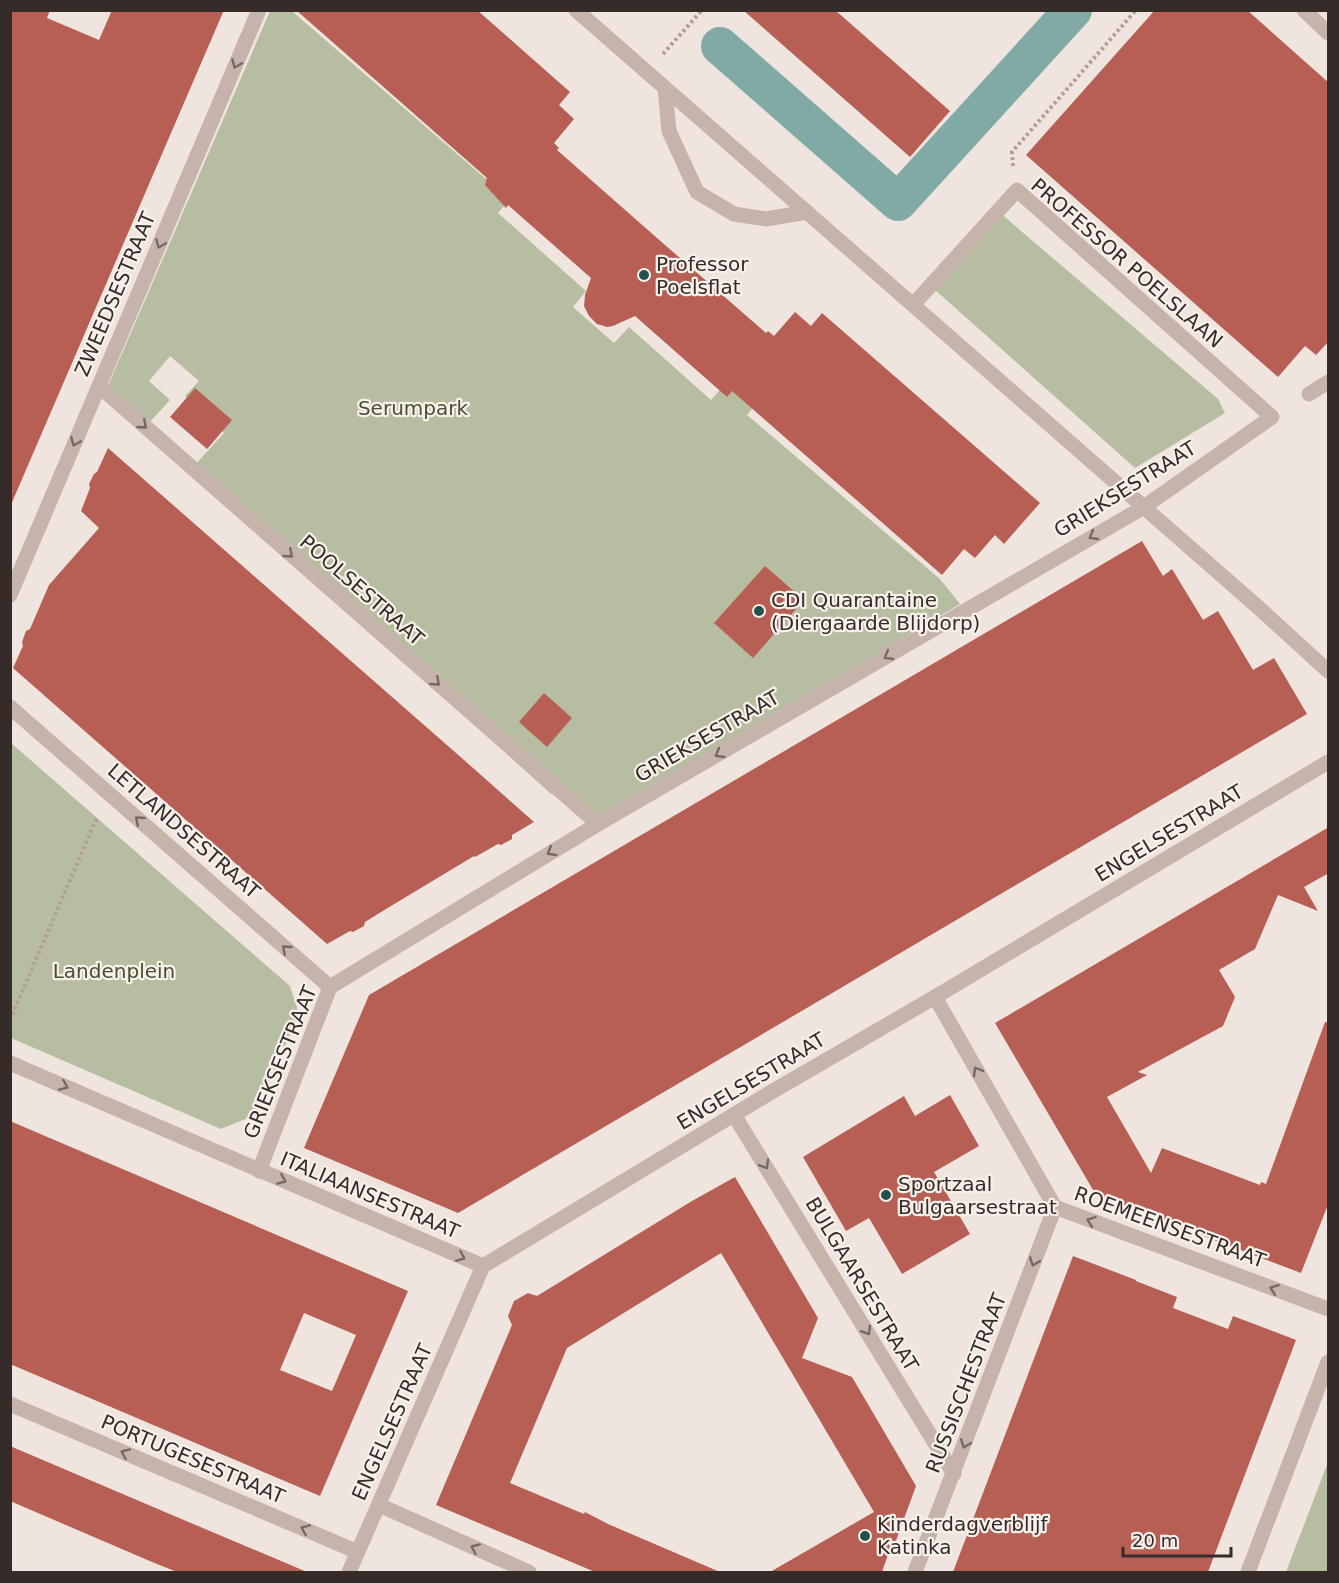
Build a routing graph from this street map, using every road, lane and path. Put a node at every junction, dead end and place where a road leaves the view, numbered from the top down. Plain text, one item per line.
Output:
1 (259, 10) edge
2 (576, 10) edge
3 (702, 10) edge
4 (1137, 10) edge
5 (1304, 10) edge
6 (1329, 33) edge
7 (646, 72) junction
8 (665, 88) junction
9 (1017, 190) junction
10 (807, 212) junction
11 (913, 305) junction
12 (1329, 382) edge
13 (99, 386) junction
14 (1309, 394) dead end
15 (1272, 417) joint
16 (1143, 507) junction
17 (10, 595) edge
18 (1329, 671) edge
19 (10, 707) edge
20 (1329, 762) edge
21 (115, 798) junction
22 (598, 824) junction
23 (330, 987) junction
24 (935, 996) junction
25 (10, 1020) edge
26 (10, 1063) edge
27 (734, 1115) junction
28 (259, 1171) junction
29 (1055, 1207) junction
30 (483, 1266) junction
31 (1329, 1309) edge
32 (1329, 1362) edge
33 (10, 1404) edge
34 (954, 1474) junction
35 (379, 1505) junction
36 (358, 1552) junction
37 (350, 1572) edge
38 (529, 1572) edge
39 (915, 1572) edge
40 (1248, 1572) edge

1 -> 13 street, ZWEEDSESTRAAT
2 - 7 street
3 - 7 path
4 - 9 path
5 - 6 street
7 - 8 street
8 - 10 street
8 - 10 street
9 - 11 street, PROFESSOR POELSLAAN
9 - 15 street, PROFESSOR POELSLAAN
10 - 11 street
11 - 16 street
12 - 14 street
13 -> 17 street, ZWEEDSESTRAAT
13 -> 22 street, POOLSESTRAAT
15 - 16 street, GRIEKSESTRAAT
16 - 18 street
16 -> 22 street, GRIEKSESTRAAT
19 - 21 street, LETLANDSESTRAAT
20 - 24 street, ENGELSESTRAAT
23 -> 21 street, LETLANDSESTRAAT
21 - 25 path
22 -> 23 street, GRIEKSESTRAAT
23 - 28 street, GRIEKSESTRAAT
24 - 27 street, ENGELSESTRAAT
29 -> 24 street, ROEMEENSESTRAAT
26 -> 28 street, ITALIAANSESTRAAT
27 - 30 street, ENGELSESTRAAT
27 -> 34 street, BULGAARSESTRAAT
28 -> 30 street, ITALIAANSESTRAAT
31 -> 29 street, ROEMEENSESTRAAT
29 -> 34 street, RUSSISCHESTRAAT
30 - 35 street, ENGELSESTRAAT
32 - 40 street
36 -> 33 street, PORTUGESESTRAAT
34 - 39 street, RUSSISCHESTRAAT
35 - 36 street, ENGELSESTRAAT
38 -> 35 street
36 - 37 street, ENGELSESTRAAT

